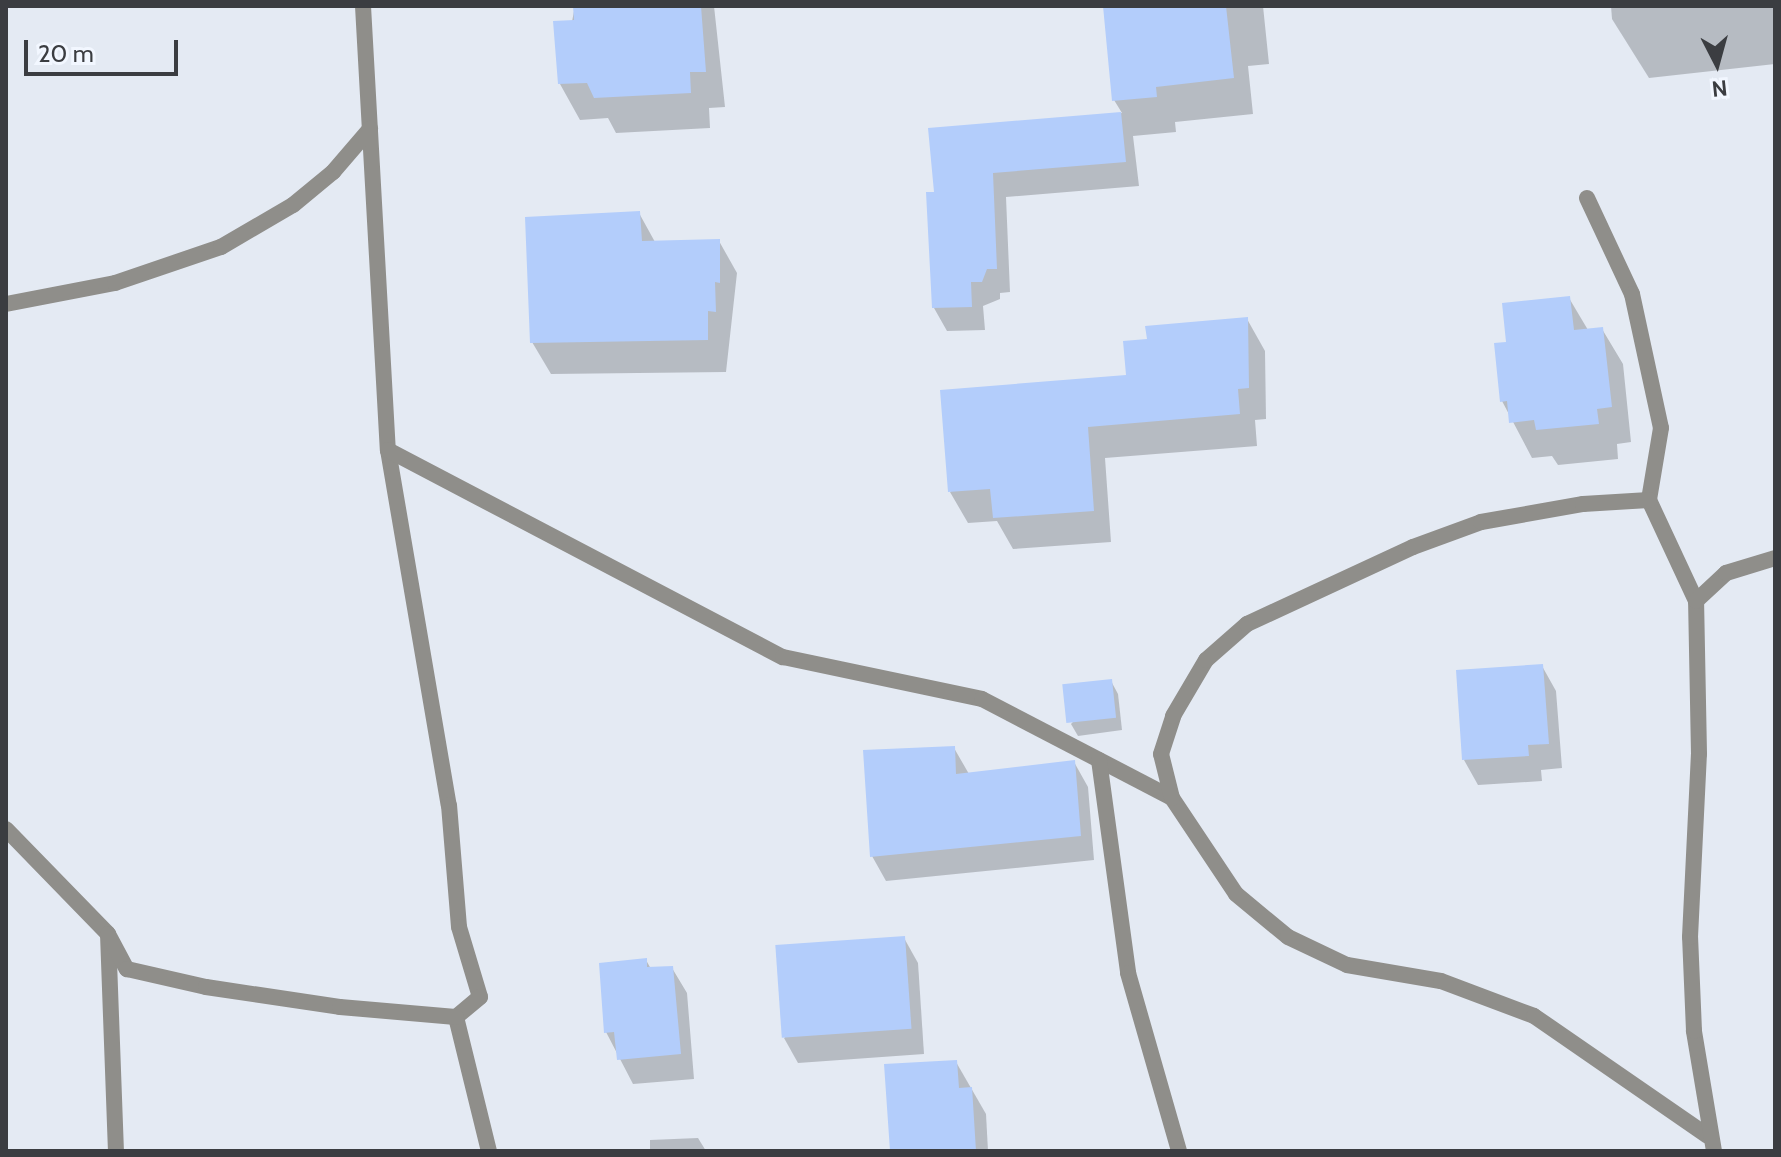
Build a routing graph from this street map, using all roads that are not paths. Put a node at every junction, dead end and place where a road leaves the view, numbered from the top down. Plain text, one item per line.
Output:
1 (363, 6) edge
2 (370, 129) junction
3 (1587, 198) dead end
4 (6, 304) edge
5 (388, 450) junction
6 (1649, 500) junction
7 (1775, 558) edge
8 (1696, 601) junction
9 (1099, 760) junction
10 (1172, 798) junction
11 (6, 829) edge
12 (108, 934) junction
13 (456, 1017) junction
14 (1711, 1144) edge
15 (116, 1151) edge
16 (489, 1151) edge
17 (1179, 1151) edge

1 - 2 street
2 - 4 street
2 - 5 street
3 - 6 street
5 - 9 street
5 - 13 street
6 - 8 street
6 - 10 street
7 - 8 street
8 - 14 street
9 - 10 street
9 - 17 street
10 - 14 street
11 - 12 street
12 - 13 street
12 - 15 street
13 - 16 street

